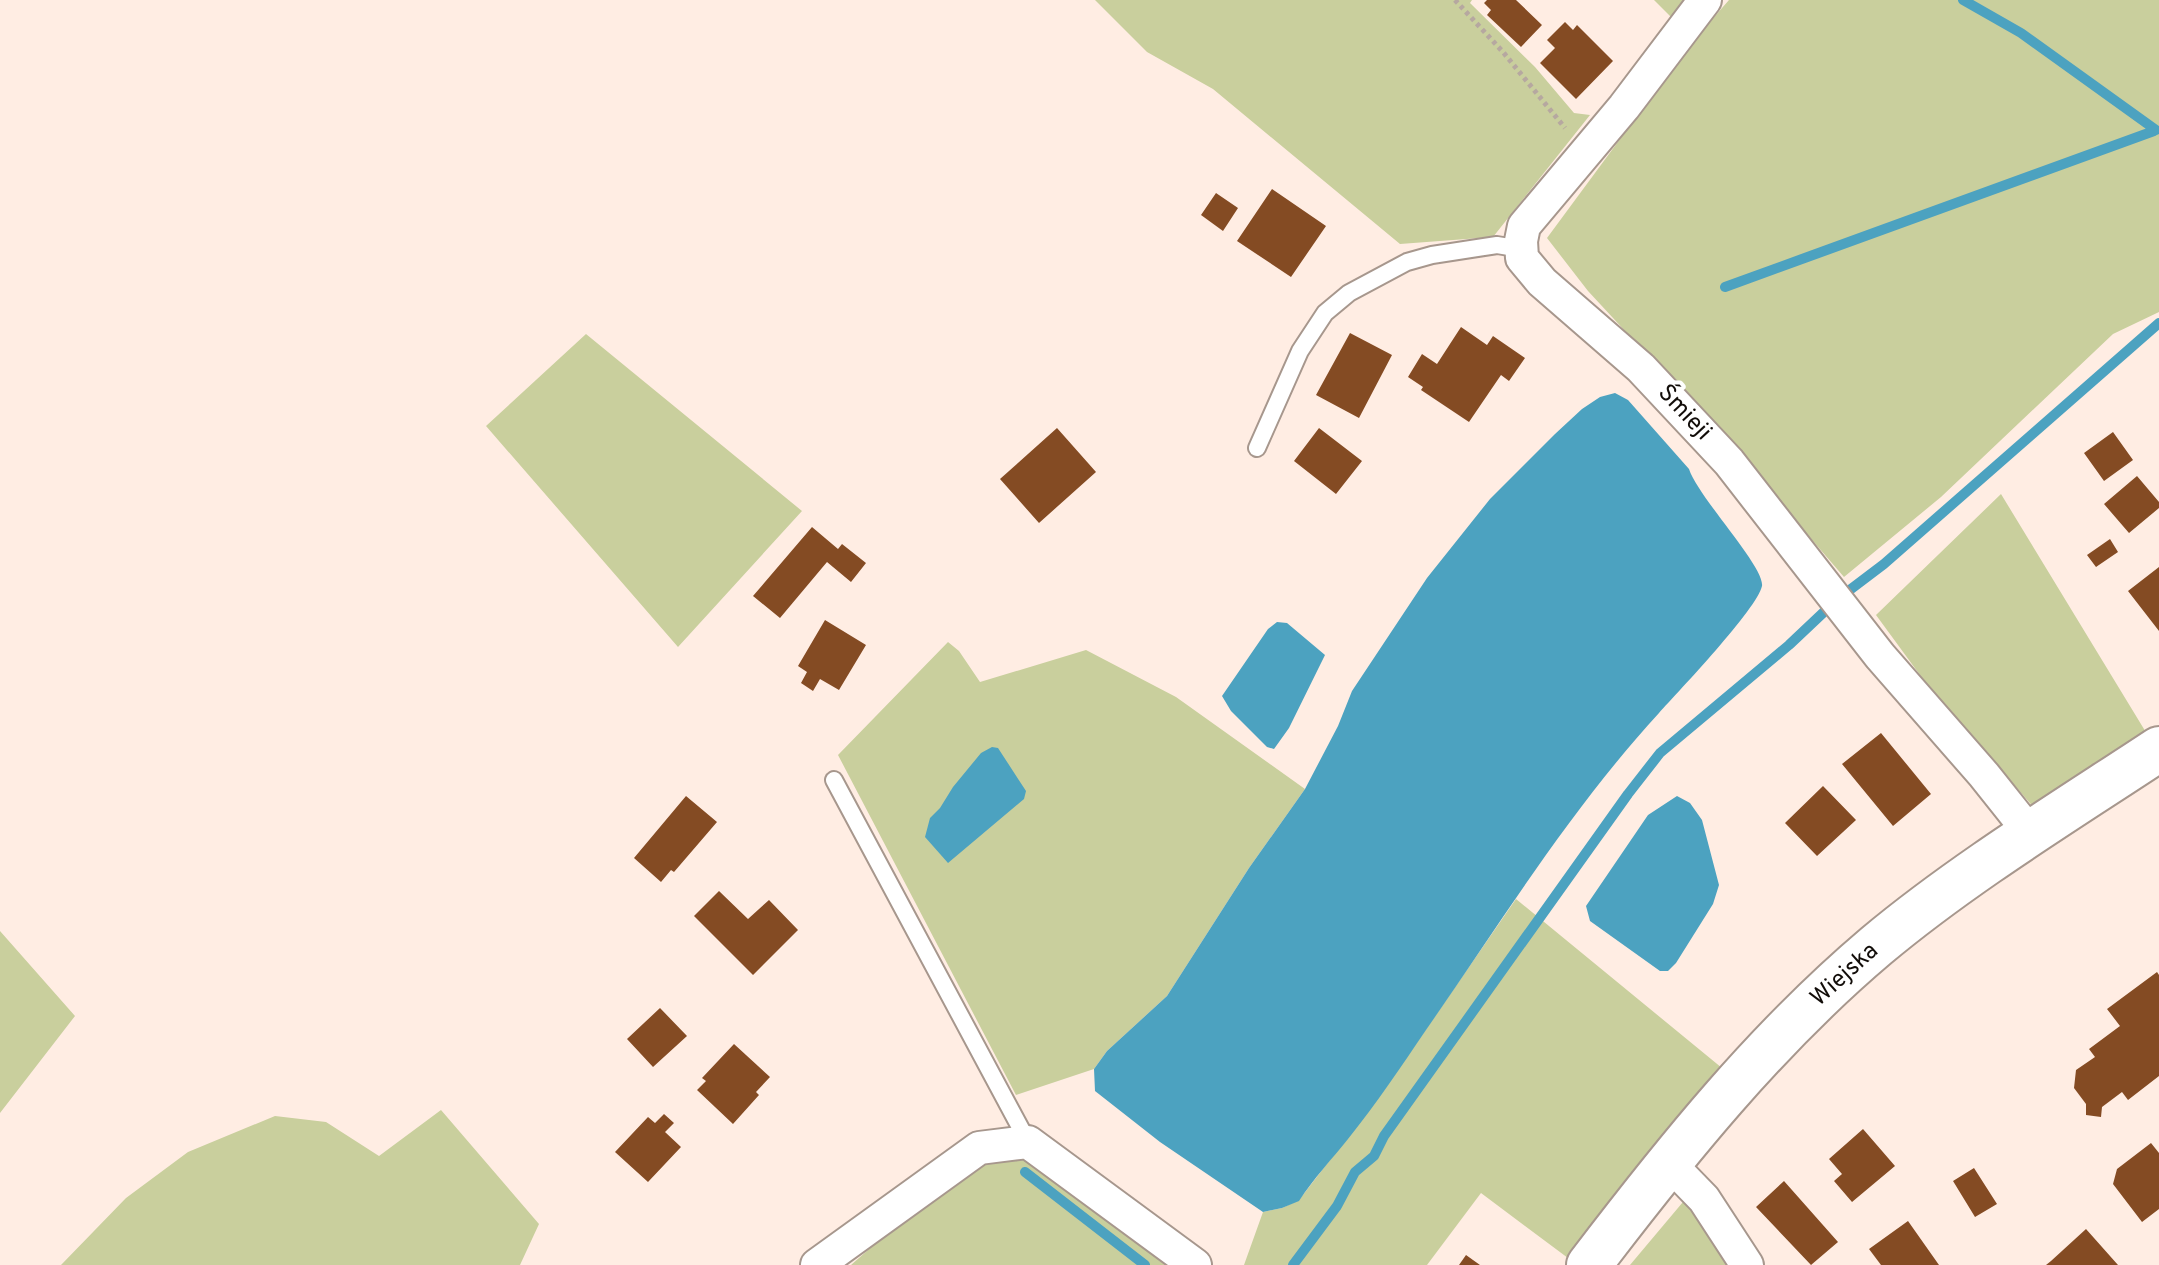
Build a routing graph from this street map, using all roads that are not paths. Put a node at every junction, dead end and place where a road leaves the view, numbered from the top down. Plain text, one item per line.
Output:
1 (1705, 0) edge
2 (1521, 249) junction
3 (1257, 448) dead end
4 (2159, 749) edge
5 (834, 780) dead end
6 (2031, 834) junction
7 (1028, 1142) junction
8 (1669, 1163) junction
9 (817, 1265) edge
10 (1195, 1265) edge
11 (1589, 1265) edge
12 (1747, 1265) edge

1 - 2 street
2 - 3 lane
2 - 6 street, Śmieji
4 - 6 street, Wiejska
5 - 7 lane
6 - 8 street, Wiejska
7 - 9 street
7 - 10 street
8 - 11 street, Wiejska
8 - 12 street

